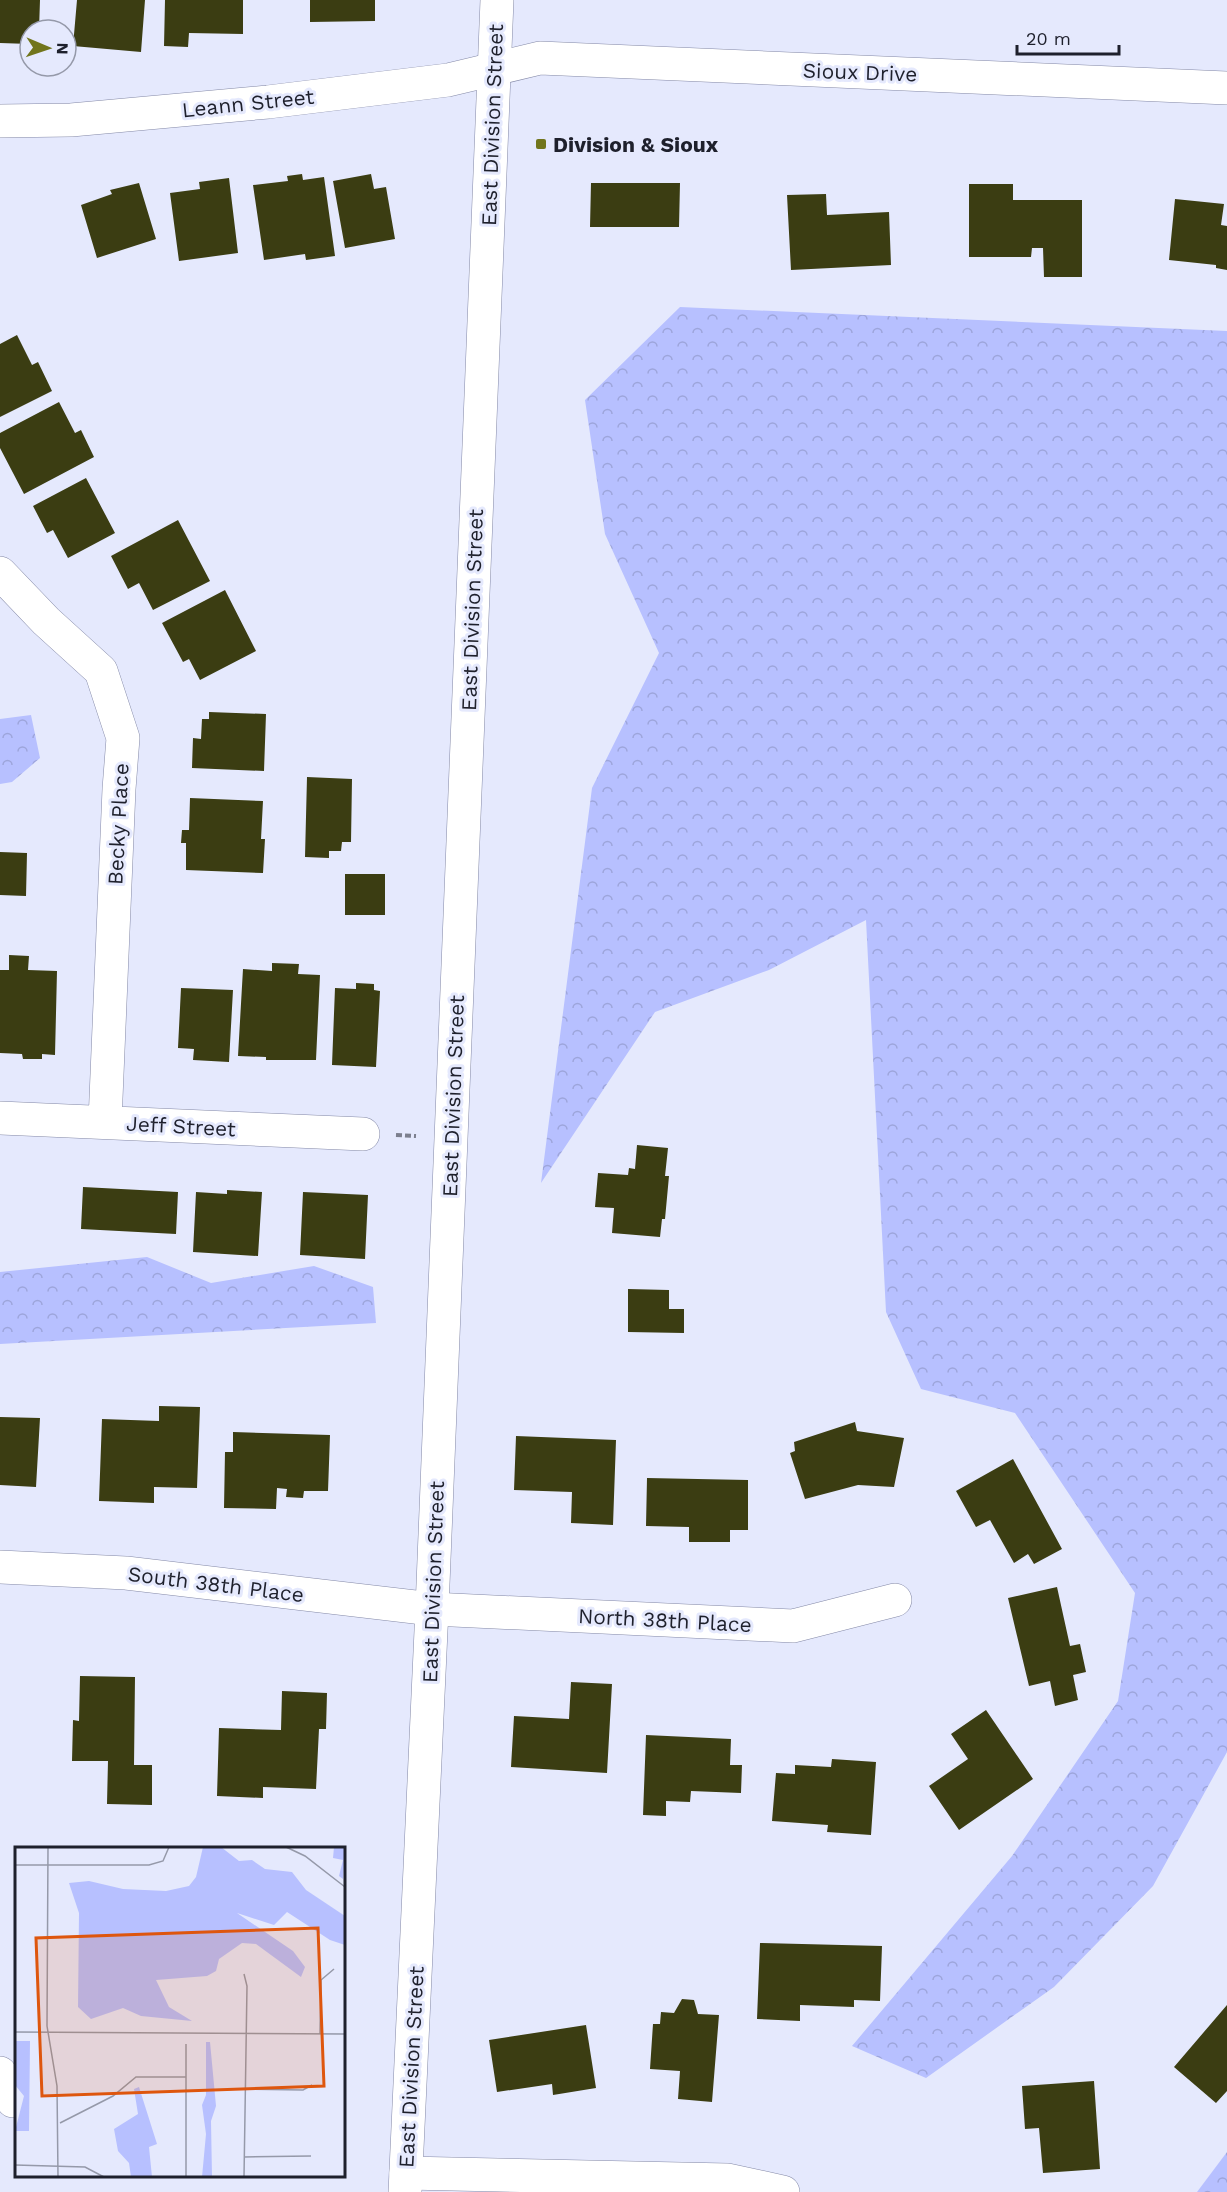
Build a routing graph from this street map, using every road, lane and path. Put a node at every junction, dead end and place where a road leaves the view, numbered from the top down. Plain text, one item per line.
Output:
1 (497, 0) edge
2 (494, 69) junction
3 (1227, 88) edge
4 (0, 121) edge
5 (0, 573) edge
6 (0, 1118) edge
7 (105, 1122) junction
8 (363, 1134) dead end
9 (0, 1567) edge
10 (895, 1600) dead end
11 (432, 1610) junction
12 (406, 2183) edge
13 (783, 2192) edge

1 - 2 street, East Division Street
2 - 3 street, Sioux Drive
2 - 4 street, Leann Street
2 - 11 street, East Division Street
5 - 7 street, Becky Place
6 - 7 street, Jeff Street
7 - 8 street, Jeff Street
9 - 11 street, South 38th Place
10 - 11 street, North 38th Place
11 - 12 street, East Division Street
12 - 13 street

